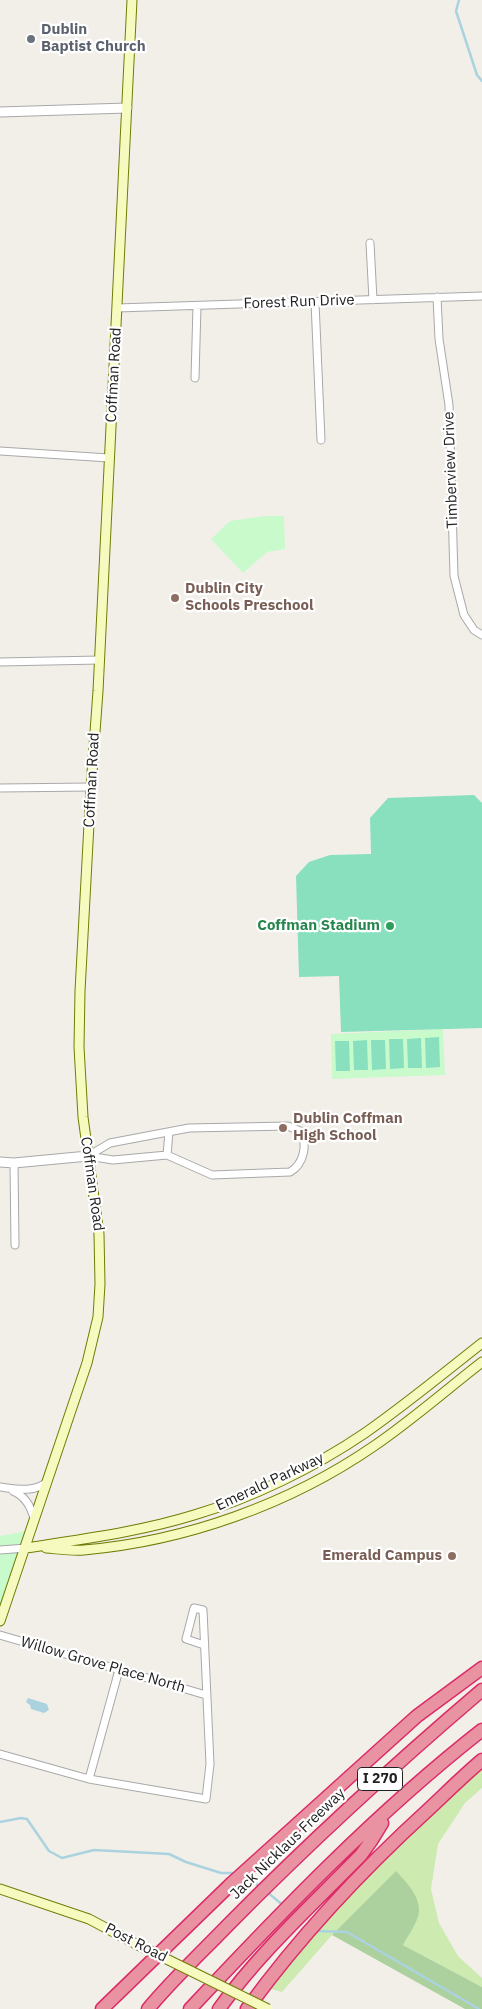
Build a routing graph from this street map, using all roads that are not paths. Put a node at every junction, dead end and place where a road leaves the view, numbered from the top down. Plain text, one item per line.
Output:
1 (132, 0) edge
2 (127, 108) junction
3 (0, 112) edge
4 (370, 243) dead end
5 (482, 296) edge
6 (437, 297) junction
7 (373, 300) junction
8 (316, 302) junction
9 (197, 306) junction
10 (117, 308) junction
11 (194, 378) dead end
12 (321, 440) dead end
13 (0, 451) edge
14 (109, 458) junction
15 (482, 635) edge
16 (100, 660) junction
17 (0, 662) edge
18 (91, 787) junction
19 (0, 788) edge
20 (170, 1132) junction
21 (167, 1154) junction
22 (88, 1156) junction
23 (0, 1162) edge
24 (14, 1162) junction
25 (15, 1245) dead end
26 (482, 1342) edge
27 (482, 1362) edge
28 (48, 1482) junction
29 (3, 1488) edge
30 (34, 1522) junction
31 (26, 1548) junction
32 (0, 1550) edge
33 (0, 1621) edge
34 (0, 1635) edge
35 (204, 1645) junction
36 (482, 1668) edge
37 (119, 1670) junction
38 (482, 1690) edge
39 (206, 1695) junction
40 (482, 1730) edge
41 (0, 1754) edge
42 (482, 1760) edge
43 (89, 1779) junction
44 (388, 1812) junction
45 (0, 1889) edge
46 (102, 2009) edge
47 (148, 2009) edge
48 (190, 2009) edge
49 (219, 2009) edge
50 (247, 2009) edge
51 (268, 2009) edge

1 - 2 main road, Coffman Road
2 - 3 street
2 - 10 main road, Coffman Road
4 - 7 street
5 - 6 street, Forest Run Drive
6 - 7 street, Forest Run Drive
6 - 15 street, Timberview Drive
7 - 8 street, Forest Run Drive
8 - 9 street, Forest Run Drive
8 - 12 street
9 - 10 street, Forest Run Drive
9 - 11 street
10 - 14 main road, Coffman Road
13 - 14 street
14 - 16 main road, Coffman Road
16 - 17 street
16 - 18 main road, Coffman Road
18 - 19 street
18 - 22 main road, Coffman Road
20 - 21 street
20 - 21 street
20 - 22 street
21 - 22 street
22 - 24 street
22 - 28 main road, Coffman Road
23 - 24 street
24 - 25 street
26 - 31 main road, Emerald Parkway
27 - 31 main road, Emerald Parkway
28 - 29 street
28 - 30 main road, Coffman Road
29 - 30 street
30 - 31 main road, Coffman Road
31 - 32 street
31 - 33 main road
34 - 37 street, Willow Grove Place North
35 - 35 street
35 - 39 street
36 - 46 highway
37 - 39 street, Willow Grove Place North
37 - 43 street
38 - 47 highway, Jack Nicklaus Freeway / I 270
39 - 43 street
40 - 44 highway, I 270
41 - 43 street
42 - 50 highway
44 - 48 highway, I 270
44 - 49 highway
45 - 51 main road, Post Road, bridge

